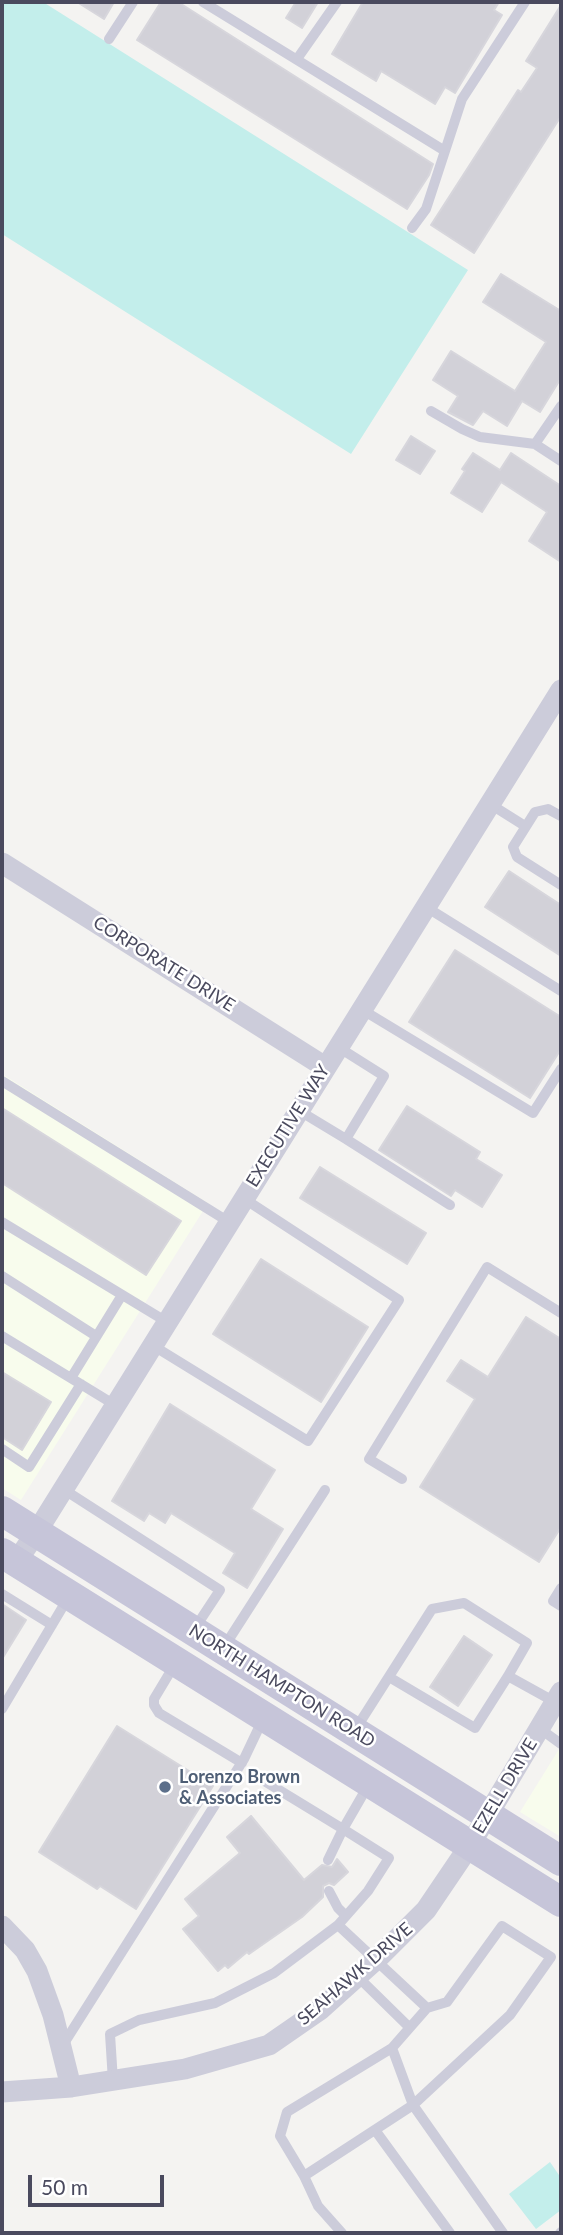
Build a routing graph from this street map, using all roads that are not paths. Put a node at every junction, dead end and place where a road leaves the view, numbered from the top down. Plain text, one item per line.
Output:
1 (133, 2) edge
2 (203, 2) edge
3 (337, 2) edge
4 (525, 2) edge
5 (109, 39) dead end
6 (297, 60) junction
7 (445, 151) junction
8 (412, 228) dead end
9 (561, 406) edge
10 (431, 411) dead end
11 (535, 444) junction
12 (561, 461) edge
13 (561, 690) edge
14 (555, 713) edge
15 (490, 804) junction
16 (561, 816) edge
17 (525, 826) junction
18 (2, 863) edge
19 (561, 885) edge
20 (426, 907) junction
21 (561, 991) edge
22 (361, 1010) junction
23 (338, 1046) junction
24 (325, 1067) junction
25 (561, 1069) edge
26 (2, 1081) edge
27 (298, 1110) junction
28 (346, 1139) junction
29 (243, 1198) junction
30 (450, 1205) dead end
31 (2, 1222) edge
32 (229, 1222) junction
33 (2, 1276) edge
34 (122, 1295) junction
35 (561, 1313) edge
36 (167, 1322) junction
37 (2, 1336) edge
38 (96, 1336) junction
39 (152, 1345) junction
40 (76, 1381) junction
41 (115, 1405) junction
42 (2, 1449) edge
43 (402, 1479) dead end
44 (63, 1489) junction
45 (325, 1490) dead end
46 (2, 1511) edge
47 (36, 1533) junction
48 (9, 1557) edge
49 (561, 1588) edge
50 (2, 1594) edge
51 (69, 1595) junction
52 (561, 1606) edge
53 (52, 1625) junction
54 (193, 1631) junction
55 (223, 1650) junction
56 (177, 1662) junction
57 (508, 1676) junction
58 (389, 1677) junction
59 (558, 1697) edge
60 (2, 1709) edge
61 (264, 1716) junction
62 (539, 1728) junction
63 (354, 1732) junction
64 (561, 1744) edge
65 (242, 1763) junction
66 (266, 1782) dead end
67 (370, 1783) junction
68 (487, 1815) junction
69 (343, 1829) junction
70 (470, 1845) junction
71 (328, 1860) dead end
72 (561, 1861) edge
73 (329, 1891) dead end
74 (561, 1902) edge
75 (342, 1920) junction
76 (2, 1926) edge
77 (376, 1960) junction
78 (357, 1976) junction
79 (427, 2008) junction
80 (409, 2027) junction
81 (61, 2048) junction
82 (392, 2048) junction
83 (113, 2081) junction
84 (71, 2087) junction
85 (2, 2092) edge
86 (413, 2105) junction
87 (375, 2130) junction
88 (304, 2176) junction
89 (342, 2233) edge
90 (450, 2233) edge
91 (503, 2233) edge

1 - 5 lane
2 - 6 lane
3 - 6 lane
4 - 7 lane
6 - 7 lane
7 - 8 lane
9 - 11 lane
10 - 11 lane
11 - 12 lane
13 - 14 street, EXECUTIVE WAY
14 - 15 street, EXECUTIVE WAY
15 - 17 lane
15 - 20 street, EXECUTIVE WAY
16 - 17 lane
17 - 19 lane
18 - 24 street, CORPORATE DRIVE
20 - 21 lane
20 - 22 street, EXECUTIVE WAY
22 - 23 street, EXECUTIVE WAY
22 - 25 lane
23 - 24 street, EXECUTIVE WAY
23 - 28 lane
24 - 27 street, EXECUTIVE WAY
26 - 32 lane
27 - 28 lane
27 - 29 street, EXECUTIVE WAY
28 - 30 lane
29 - 32 street, EXECUTIVE WAY
29 - 39 lane
31 - 34 lane
32 - 36 street, EXECUTIVE WAY
33 - 38 lane
34 - 36 lane
34 - 38 lane
35 - 43 lane
36 - 39 street, EXECUTIVE WAY
37 - 40 lane
38 - 40 lane
39 - 41 street, EXECUTIVE WAY
40 - 41 lane
40 - 42 lane
41 - 44 street, EXECUTIVE WAY
44 - 47 street, EXECUTIVE WAY
44 - 54 lane
45 - 55 lane
46 - 47 main road, NORTH HAMPTON ROAD
47 - 48 street, EXECUTIVE WAY
47 - 54 main road, NORTH HAMPTON ROAD
48 - 51 main road, NORTH HAMPTON ROAD
49 - 52 lane
50 - 53 lane
51 - 53 lane
51 - 56 main road, NORTH HAMPTON ROAD
53 - 60 lane
54 - 55 main road, NORTH HAMPTON ROAD
55 - 63 main road, NORTH HAMPTON ROAD
56 - 61 main road, NORTH HAMPTON ROAD
56 - 65 lane
57 - 58 lane
57 - 58 lane
57 - 59 lane
58 - 63 lane
59 - 62 street, EZELL DRIVE
61 - 65 lane
61 - 67 main road, NORTH HAMPTON ROAD
62 - 64 lane
62 - 68 street, EZELL DRIVE
63 - 68 main road, NORTH HAMPTON ROAD
65 - 81 lane
66 - 69 lane
67 - 69 lane
67 - 70 main road, NORTH HAMPTON ROAD
68 - 70 street, EZELL DRIVE
68 - 72 main road, NORTH HAMPTON ROAD
69 - 71 lane
69 - 75 lane
70 - 74 main road, NORTH HAMPTON ROAD
70 - 77 street, SEAHAWK DRIVE
73 - 75 lane
75 - 77 lane
75 - 83 lane
76 - 81 street
77 - 78 street, SEAHAWK DRIVE
77 - 79 lane
78 - 80 lane
78 - 83 street, SEAHAWK DRIVE
79 - 80 lane
79 - 86 lane
80 - 82 lane
81 - 84 street
82 - 86 lane
82 - 88 lane
83 - 84 street, SEAHAWK DRIVE
84 - 85 street, SEAHAWK DRIVE
86 - 87 lane
86 - 91 lane
87 - 88 lane
87 - 90 lane
88 - 89 lane

